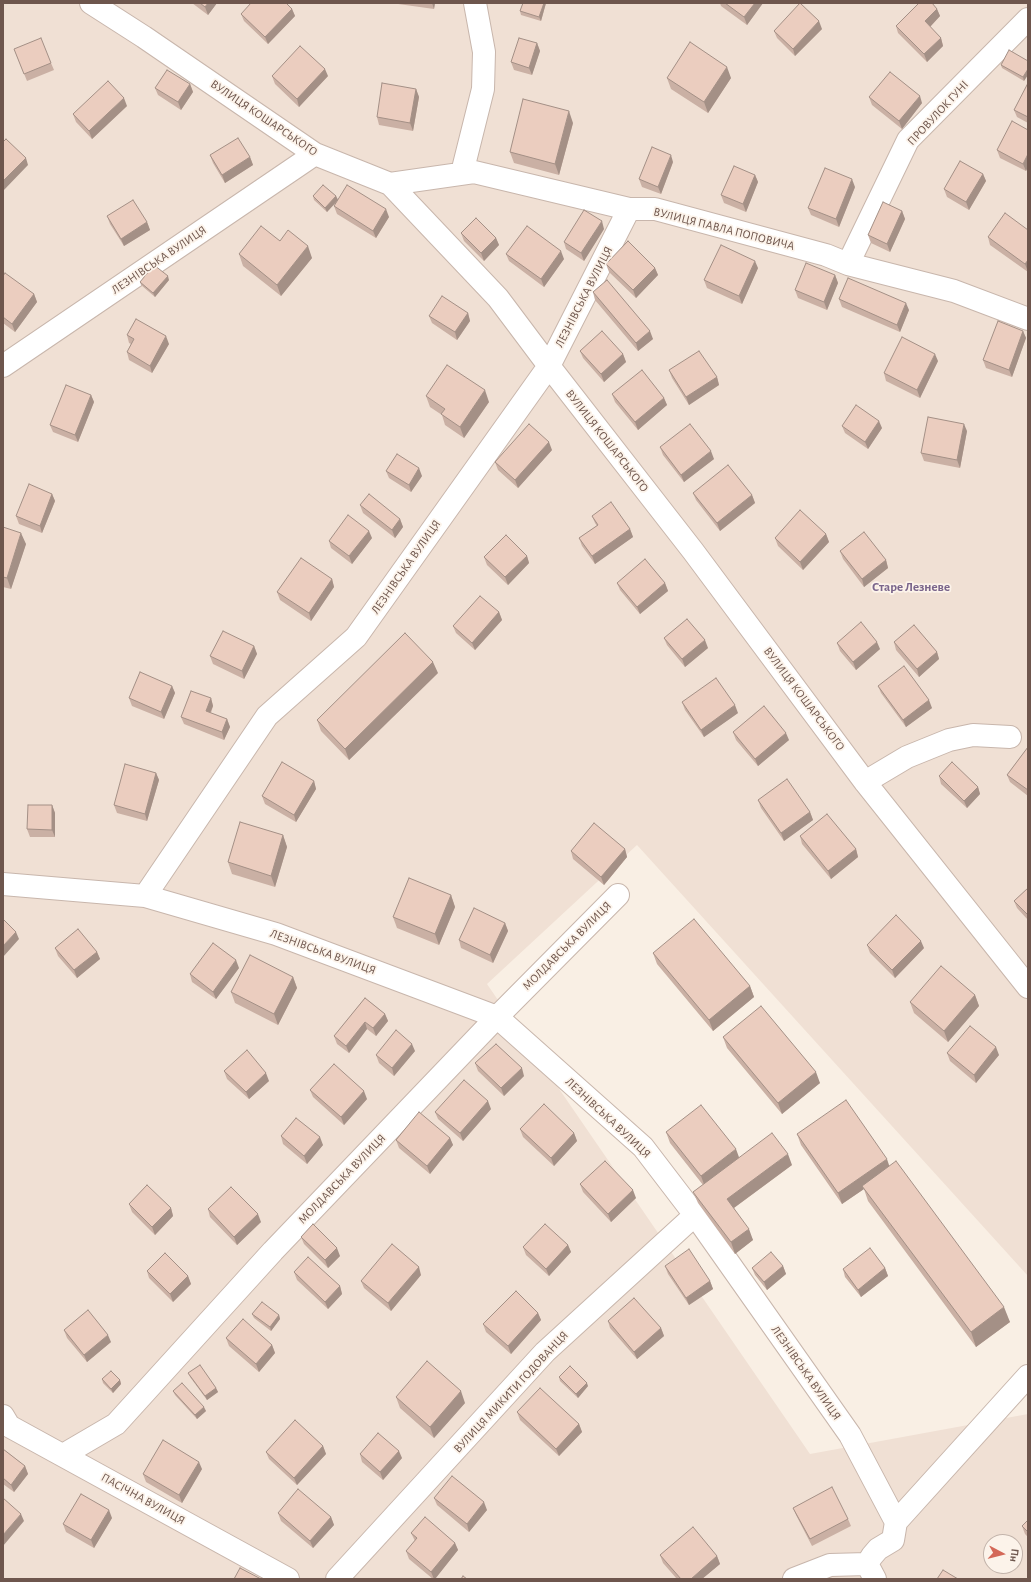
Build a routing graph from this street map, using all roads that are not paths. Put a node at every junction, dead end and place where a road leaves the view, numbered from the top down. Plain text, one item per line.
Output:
1 (91, 3) edge
2 (475, 3) edge
3 (1028, 19) edge
4 (314, 154) junction
5 (462, 173) junction
6 (390, 184) junction
7 (629, 209) junction
8 (848, 264) junction
9 (1028, 319) edge
10 (3, 366) edge
11 (549, 366) junction
12 (1010, 737) dead end
13 (865, 782) junction
14 (3, 884) edge
15 (618, 894) dead end
16 (145, 896) junction
17 (1026, 981) edge
18 (497, 1017) junction
19 (695, 1215) junction
20 (1028, 1376) edge
21 (5, 1425) edge
22 (62, 1455) junction
23 (896, 1522) junction
24 (871, 1571) edge
25 (288, 1579) edge
26 (337, 1579) edge
27 (794, 1579) edge

1 - 4 street, ВУЛИЦЯ КОШАРСЬКОГО
2 - 5 street
3 - 8 street, ПРОВУЛОК ГУНІ
4 - 6 street, ВУЛИЦЯ КОШАРСЬКОГО
4 - 10 street, ЛЕЗНІВСЬКА ВУЛИЦЯ
5 - 6 street, ВУЛИЦЯ ПАВЛА ПОПОВИЧА
5 - 7 street, ВУЛИЦЯ ПАВЛА ПОПОВИЧА
6 - 11 street, ВУЛИЦЯ КОШАРСЬКОГО
7 - 8 street, ВУЛИЦЯ ПАВЛА ПОПОВИЧА
7 - 11 street, ЛЕЗНІВСЬКА ВУЛИЦЯ
8 - 9 street, ВУЛИЦЯ ПАВЛА ПОПОВИЧА
11 - 13 street, ВУЛИЦЯ КОШАРСЬКОГО
11 - 16 street, ЛЕЗНІВСЬКА ВУЛИЦЯ
12 - 13 street
13 - 17 street, ВУЛИЦЯ КОШАРСЬКОГО
14 - 16 street, ЛЕЗНІВСЬКА ВУЛИЦЯ
15 - 18 street, МОЛДАВСЬКА ВУЛИЦЯ
16 - 18 street, ЛЕЗНІВСЬКА ВУЛИЦЯ
18 - 19 street, ЛЕЗНІВСЬКА ВУЛИЦЯ
18 - 22 street, МОЛДАВСЬКА ВУЛИЦЯ
19 - 23 street, ЛЕЗНІВСЬКА ВУЛИЦЯ
19 - 26 street, ВУЛИЦЯ МИКИТИ ГОДОВАНЦЯ
20 - 23 street
21 - 22 street, ПАСІЧНА ВУЛИЦЯ
22 - 25 street, ПАСІЧНА ВУЛИЦЯ
23 - 24 street
24 - 27 street

